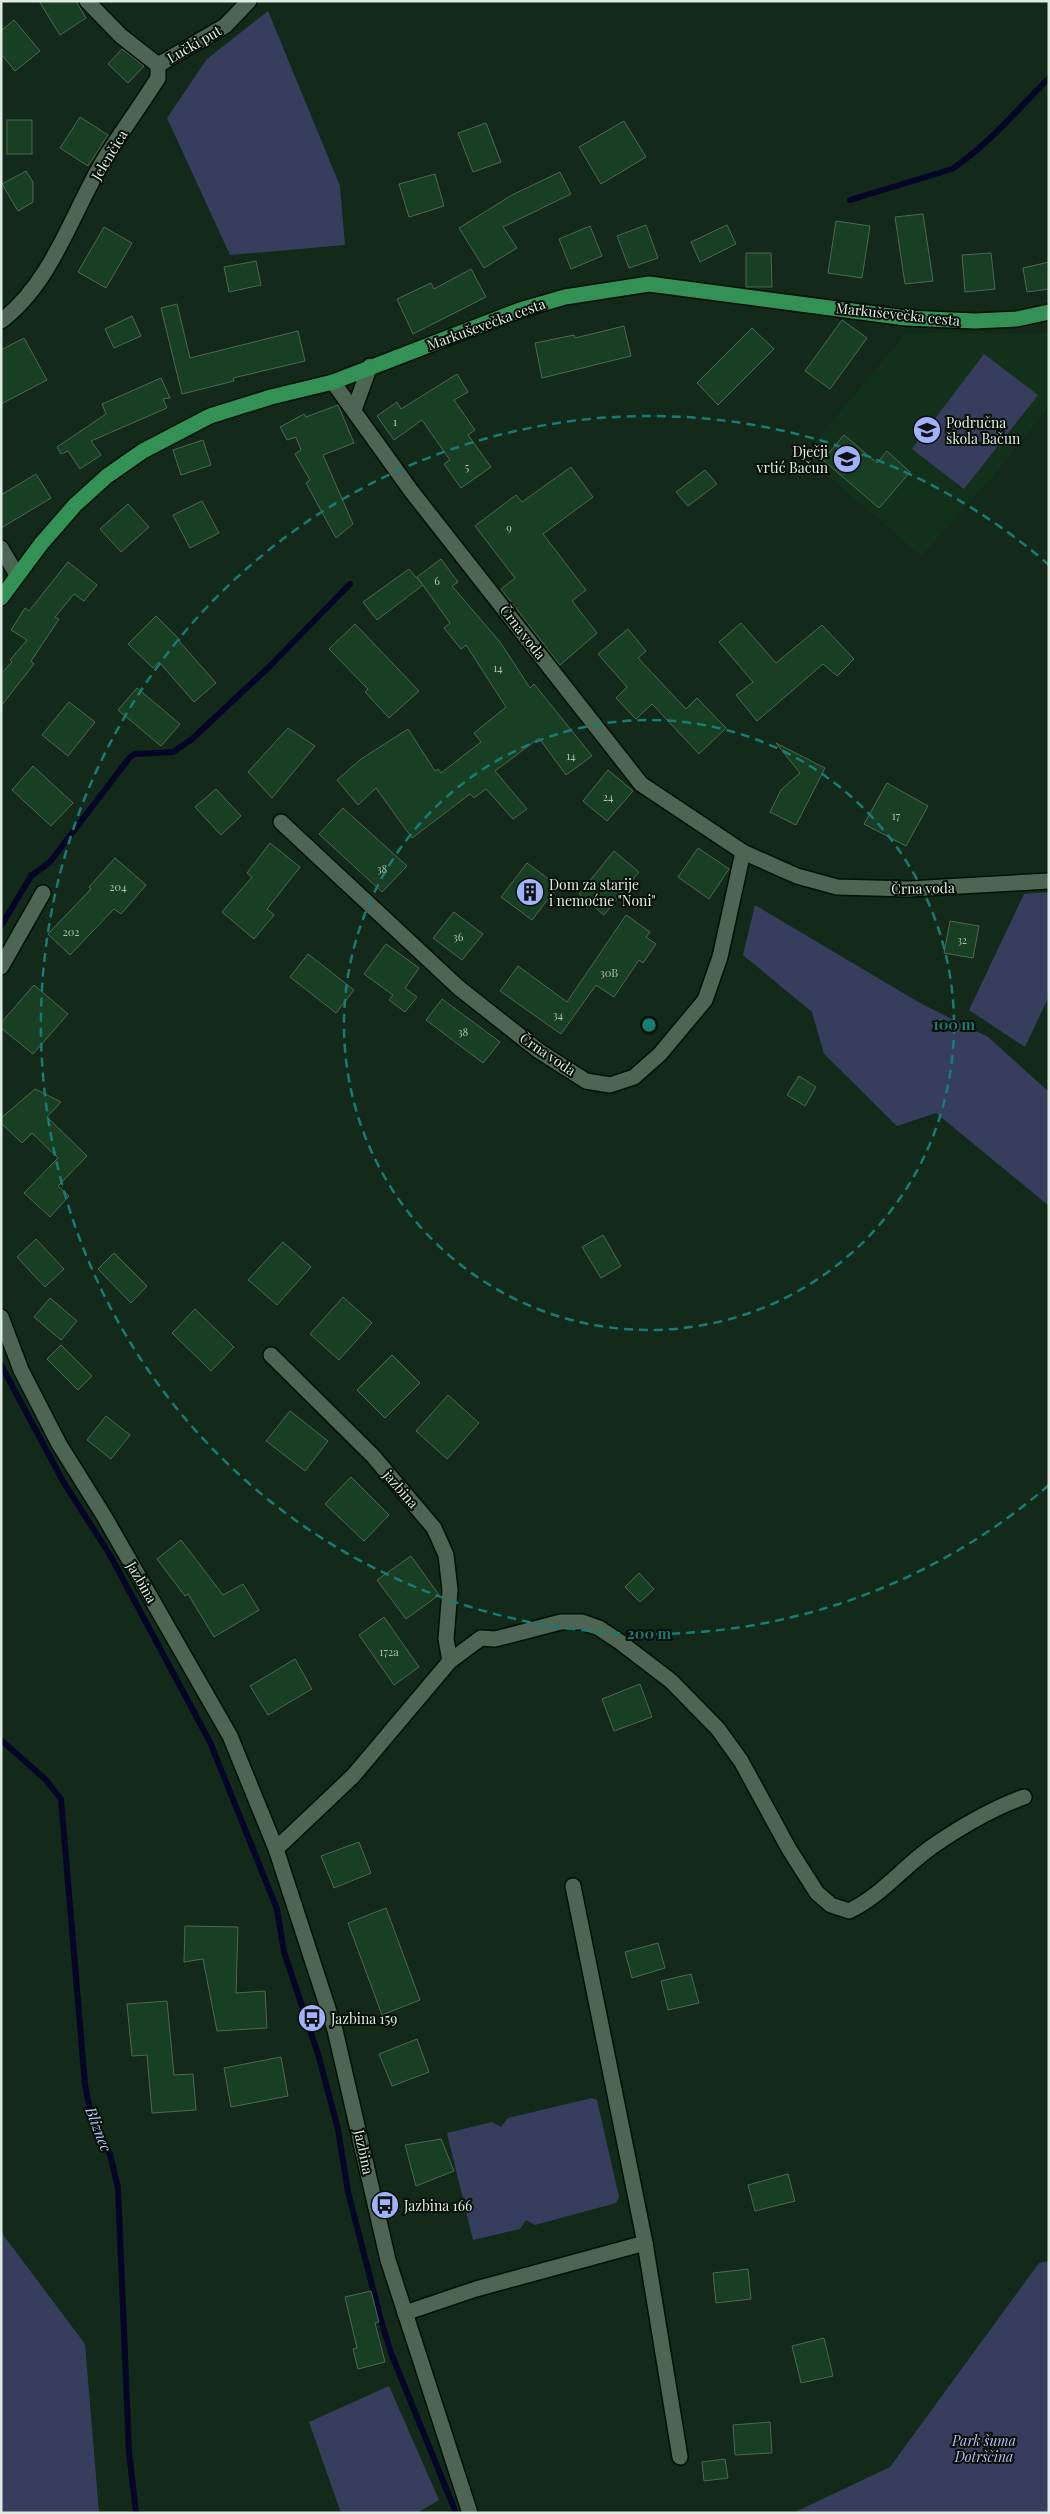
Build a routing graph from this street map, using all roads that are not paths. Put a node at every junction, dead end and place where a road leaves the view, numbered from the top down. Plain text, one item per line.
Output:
1 (87, 1) edge
2 (249, 1) edge
3 (158, 65) junction
4 (1049, 312) edge
5 (1, 321) edge
6 (370, 366) junction
7 (333, 382) junction
8 (354, 410) junction
9 (1, 548) edge
10 (17, 575) junction
11 (1, 598) edge
12 (281, 822) dead end
13 (743, 852) junction
14 (1049, 881) edge
15 (43, 893) dead end
16 (1, 966) edge
17 (1, 1318) edge
18 (271, 1355) dead end
19 (450, 1661) junction
20 (1024, 1797) dead end
21 (276, 1849) junction
22 (573, 1886) dead end
23 (645, 2243) junction
24 (405, 2313) junction
25 (680, 2457) dead end
26 (470, 2513) edge

1 - 3 street
2 - 3 street, Lučki put
3 - 5 street, Jelenčica
4 - 6 main road, Markuševečka cesta
6 - 7 main road, Markuševečka cesta
6 - 8 street
7 - 8 street, Črna voda
7 - 10 main road, Markuševečka cesta
8 - 13 street, Črna voda
9 - 10 street
10 - 11 main road, Markuševečka cesta
12 - 13 street, Črna voda
13 - 14 street, Črna voda
15 - 16 street
17 - 21 street, Jazbina
18 - 19 street, jazbina
19 - 20 street
19 - 21 street
21 - 24 street, Jazbina
22 - 23 street
23 - 24 street
23 - 25 street
24 - 26 street, Jazbina

